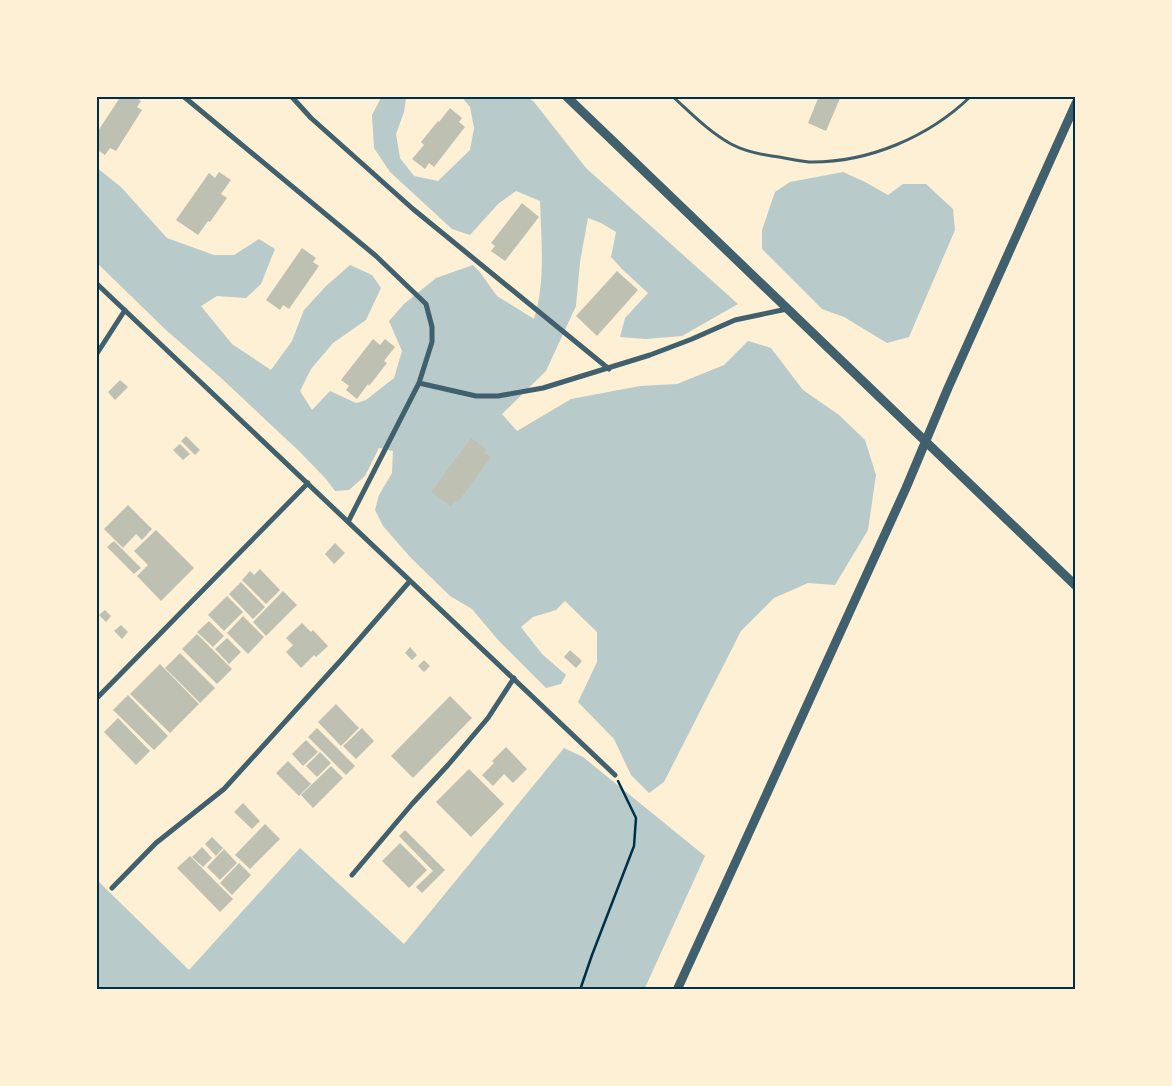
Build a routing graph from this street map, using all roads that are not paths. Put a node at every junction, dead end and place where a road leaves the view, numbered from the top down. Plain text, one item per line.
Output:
1 (183, 96) edge
2 (291, 96) edge
3 (566, 96) edge
4 (672, 96) edge
5 (971, 96) edge
6 (1076, 102) edge
7 (96, 283) edge
8 (787, 309) junction
9 (125, 310) junction
10 (96, 355) edge
11 (609, 369) junction
12 (419, 383) junction
13 (925, 442) junction
14 (308, 483) junction
15 (348, 522) junction
16 (410, 581) junction
17 (1076, 586) edge
18 (514, 678) junction
19 (96, 699) edge
20 (615, 775) road end
21 (352, 875) dead end
22 (112, 888) dead end
23 (677, 990) edge

1 - 12 street
2 - 11 street
3 - 8 street
4 - 5 lane
6 - 13 street
7 - 9 street
8 - 11 street
8 - 13 street
9 - 10 street
9 - 14 street
11 - 12 street
12 - 15 street
13 - 17 street
13 - 23 street
14 - 15 street
14 - 19 street
15 - 16 street
16 - 18 street
16 - 22 street
18 - 20 street
18 - 21 street

